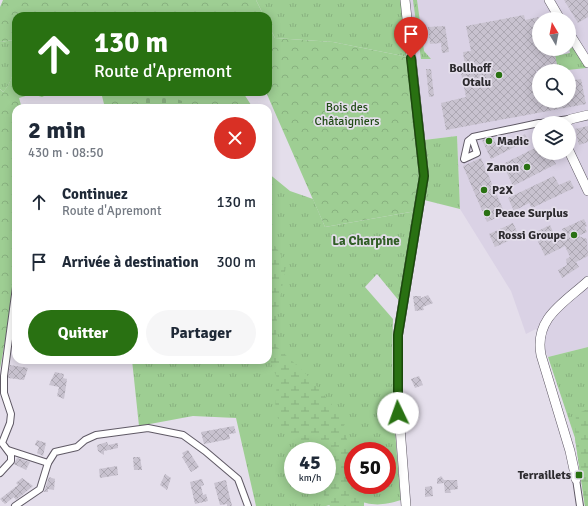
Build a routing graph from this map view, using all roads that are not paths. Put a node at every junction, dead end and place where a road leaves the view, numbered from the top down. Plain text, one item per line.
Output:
1 (405, 0) edge
2 (549, 0) edge
3 (556, 12) edge
4 (576, 44) edge
5 (588, 63) edge
6 (588, 115) edge
7 (576, 118) edge
8 (532, 125) edge
9 (472, 138) dead end
10 (573, 160) edge
11 (588, 190) edge
12 (588, 282) edge
13 (12, 317) edge
14 (8, 450) junction
15 (48, 463) junction
16 (0, 473) edge
17 (576, 479) joint
18 (15, 506) edge
19 (248, 506) edge
20 (406, 506) edge
21 (580, 506) edge

1 - 20 main road
2 - 3 main road
4 - 5 main road
6 - 7 main road
8 - 9 street
10 - 11 main road
12 - 17 main road
13 - 14 street
14 - 15 street
14 - 16 street
15 - 18 street
15 - 19 street
17 - 21 street

